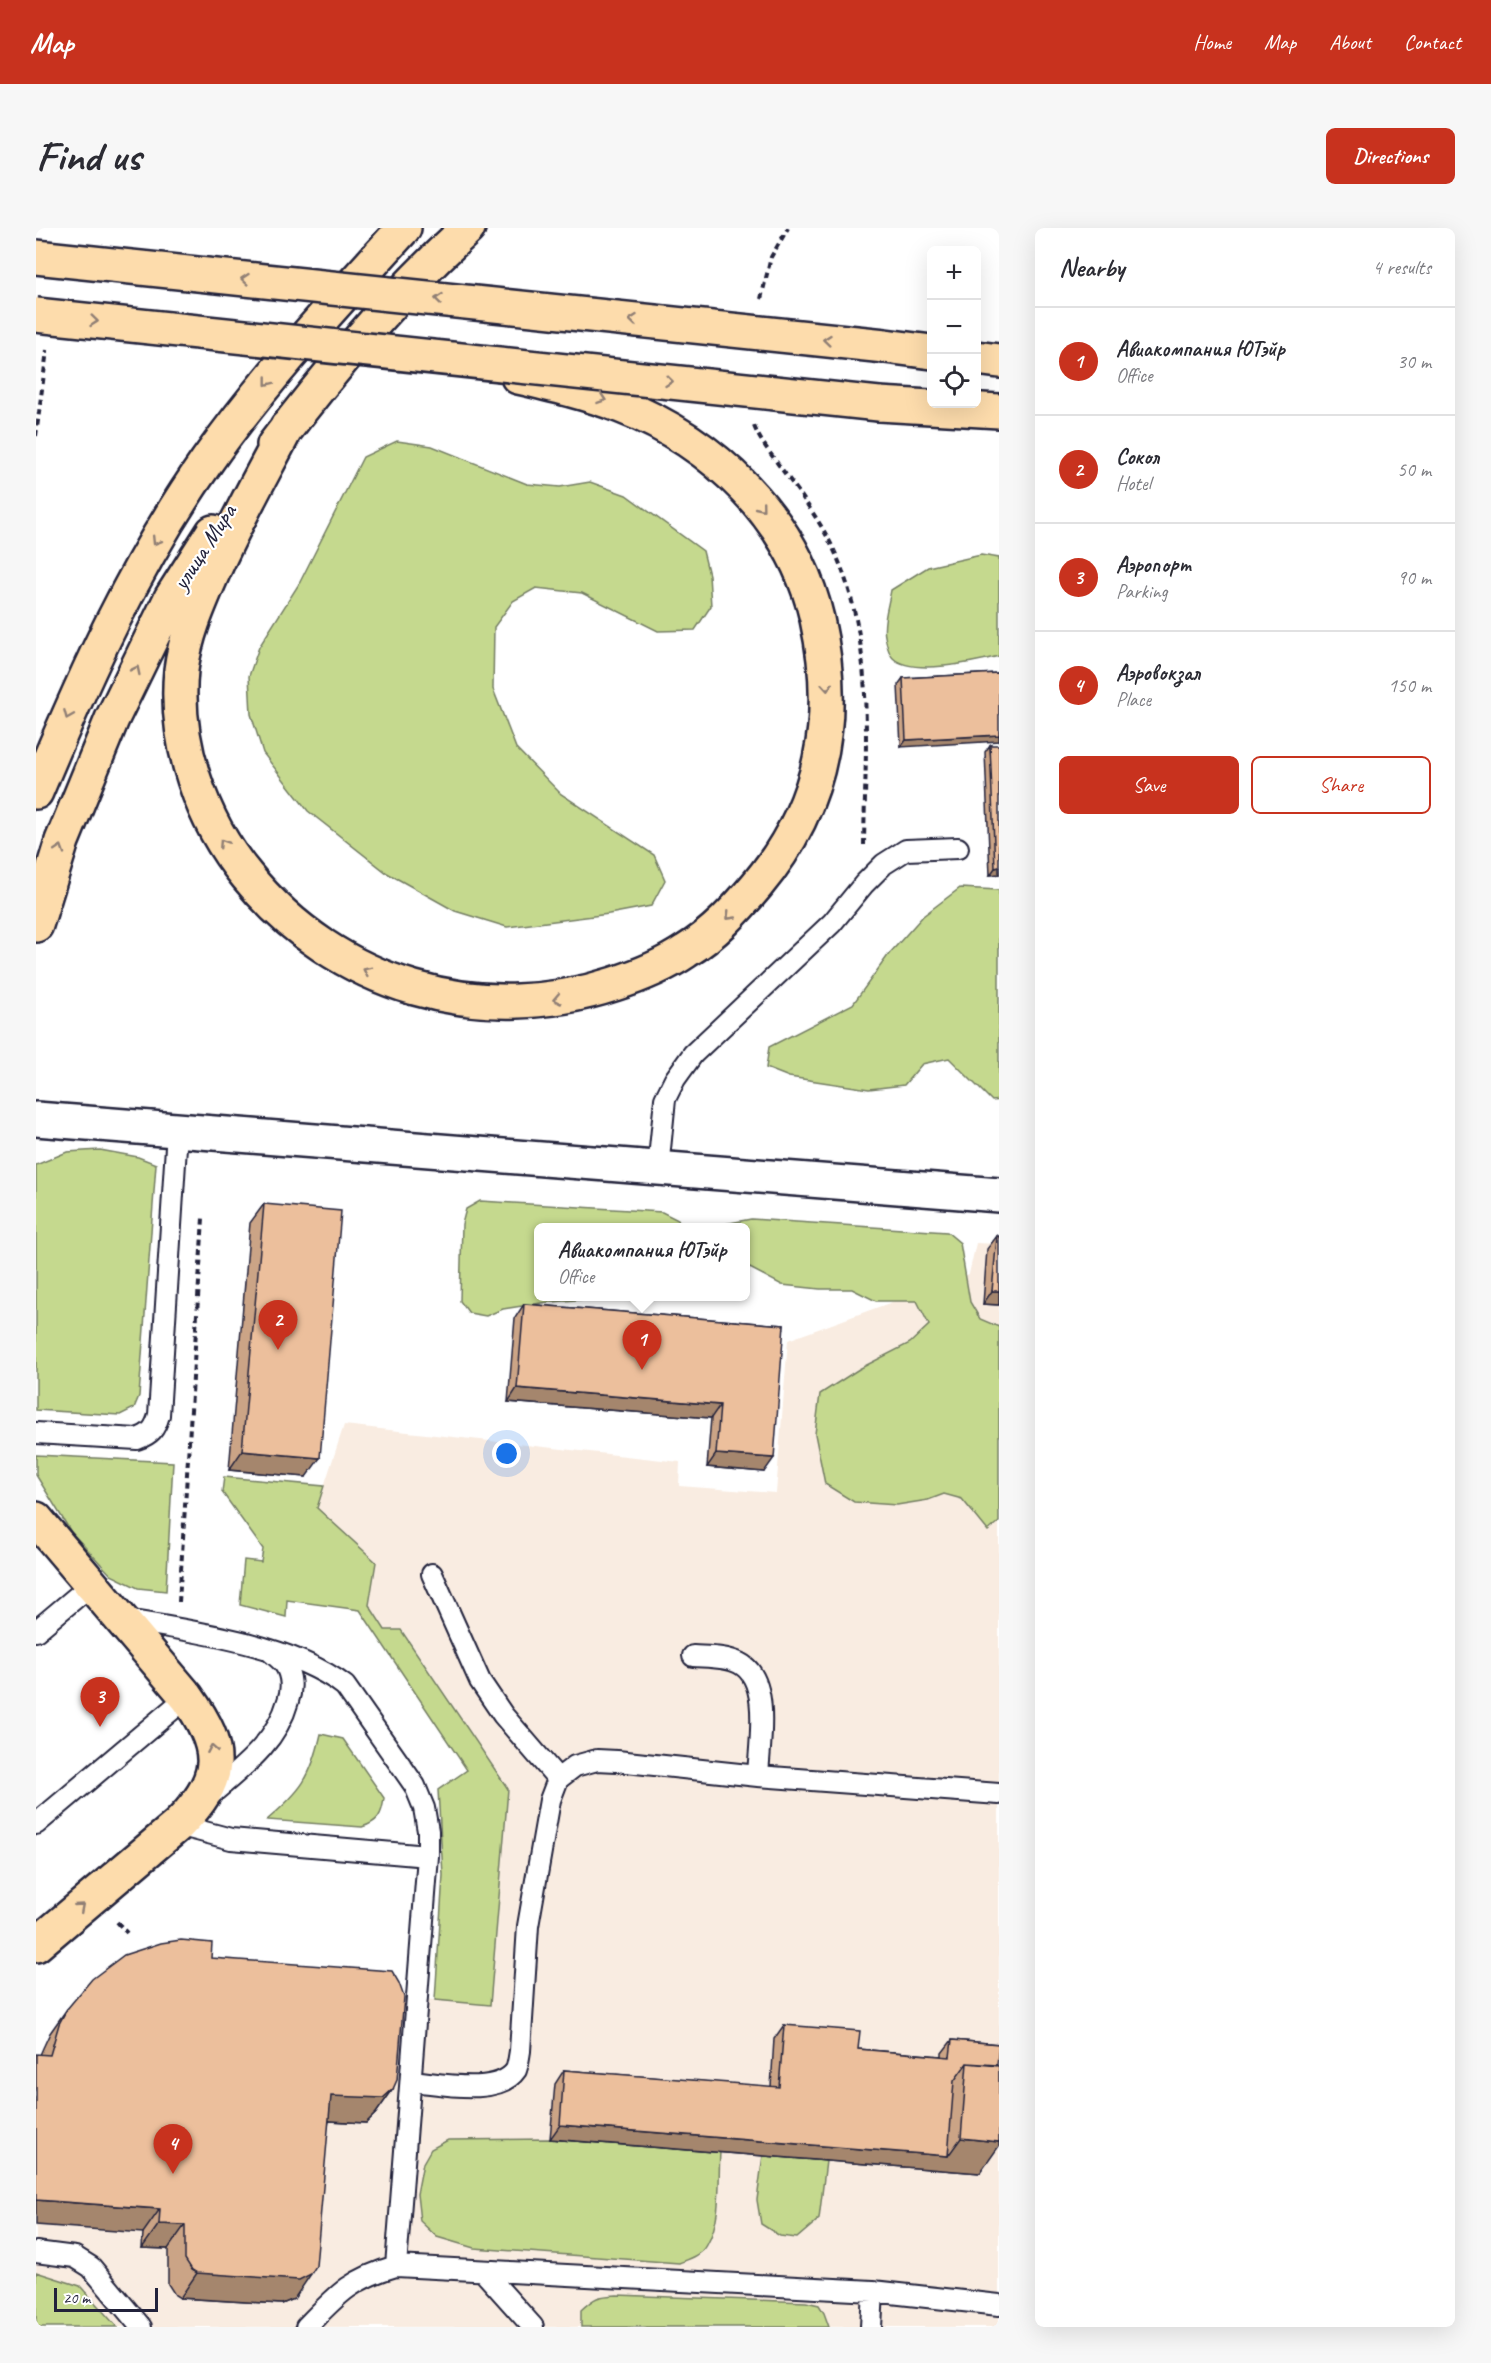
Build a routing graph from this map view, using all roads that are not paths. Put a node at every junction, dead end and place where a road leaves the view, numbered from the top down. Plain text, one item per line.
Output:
1 (404, 228) edge
2 (468, 228) edge
3 (36, 257) edge
4 (36, 315) edge
5 (927, 350) edge
6 (981, 352) edge
7 (999, 354) edge
8 (423, 356) junction
9 (981, 359) edge
10 (999, 361) edge
11 (999, 411) edge
12 (287, 427) junction
13 (36, 792) edge
14 (958, 848) dead end
15 (36, 925) edge
16 (36, 1119) edge
17 (177, 1131) junction
18 (658, 1169) junction
19 (999, 1195) edge
20 (36, 1433) edge
21 (36, 1519) edge
22 (432, 1574) dead end
23 (92, 1584) junction
24 (120, 1619) junction
25 (36, 1631) edge
26 (269, 1650) junction
27 (693, 1656) dead end
28 (188, 1697) junction
29 (758, 1776) junction
30 (558, 1779) junction
31 (999, 1794) edge
32 (188, 1816) junction
33 (36, 1824) edge
34 (428, 1856) junction
35 (36, 1946) edge
36 (411, 2081) junction
37 (36, 2252) edge
38 (396, 2266) junction
39 (483, 2271) junction
40 (873, 2291) junction
41 (999, 2305) edge
42 (141, 2327) edge
43 (306, 2327) edge
44 (533, 2327) edge
45 (871, 2327) edge

1 -> 13 main road, улица Мира
2 - 12 main road, улица Мира
5 -> 3 main road, bridge
4 -> 8 main road, bridge
6 - 7 main road
8 -> 11 main road, bridge
8 -> 12 main road, bridge
9 - 10 main road
15 -> 12 main road, улица Мира
14 - 18 lane
16 - 17 street
17 - 18 street
17 - 20 lane
18 - 19 street
21 - 23 main road
22 - 30 lane
23 - 24 main road
23 - 25 lane
24 - 26 lane
24 - 28 main road
26 - 32 lane
26 - 34 lane
27 - 29 lane
32 -> 28 main road
28 - 33 lane
29 - 30 lane
29 - 31 lane
30 - 36 lane
32 - 34 lane
35 -> 32 main road
34 - 36 lane
36 - 38 lane
37 - 42 lane
38 - 39 lane
38 - 43 lane
39 - 40 lane
39 - 44 lane
40 - 41 lane
40 - 45 lane

